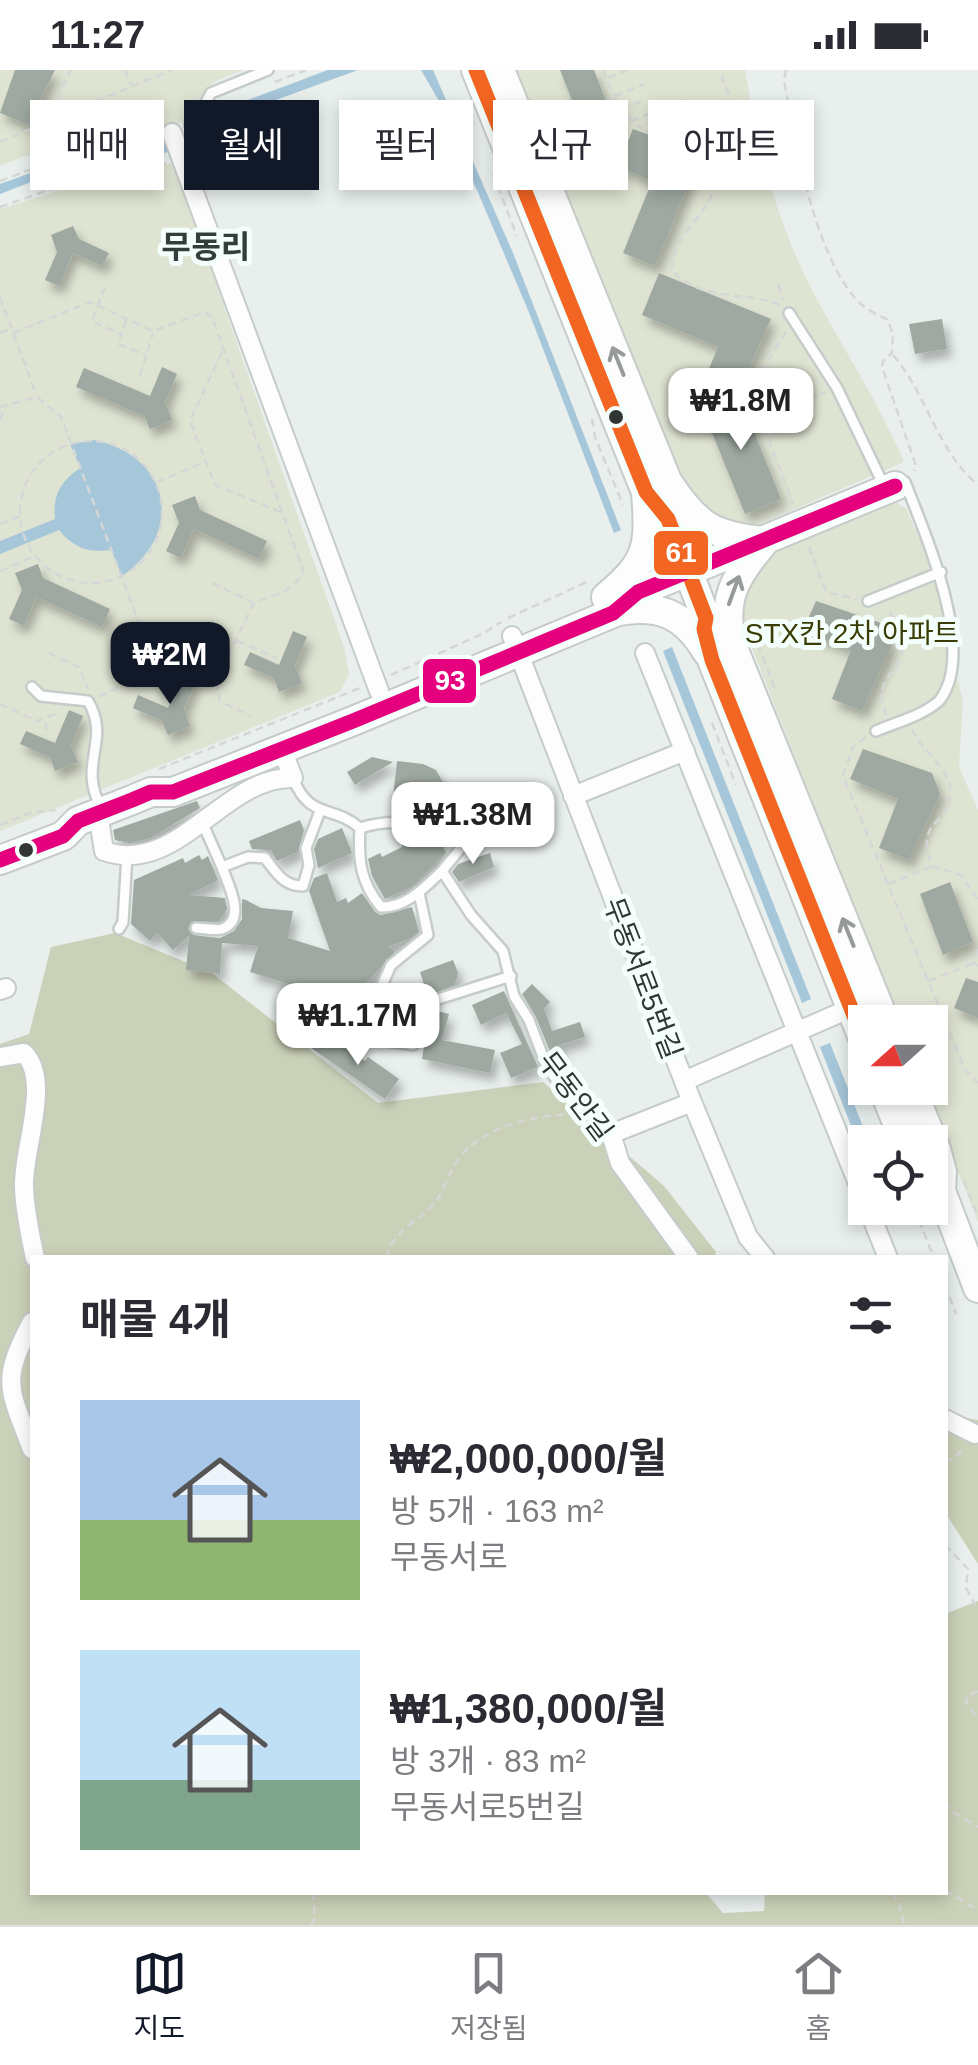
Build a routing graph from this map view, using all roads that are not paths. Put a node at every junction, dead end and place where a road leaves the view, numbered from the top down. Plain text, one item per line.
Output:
1 (268, 70) edge
2 (476, 70) edge
3 (500, 70) edge
4 (207, 100) edge
5 (172, 133) road end
6 (789, 313) road end
7 (895, 486) junction
8 (646, 495) junction
9 (765, 541) junction
10 (688, 572) junction
11 (940, 572) junction
12 (608, 595) junction
13 (868, 601) road end
14 (516, 643) junction
15 (732, 645) junction
16 (645, 653) dead end
17 (376, 685) junction
18 (32, 687) dead end
19 (876, 731) road end
20 (282, 749) junction
21 (685, 751) junction
22 (293, 778) junction
23 (148, 784) junction
24 (573, 796) junction
25 (320, 811) junction
26 (86, 813) junction
27 (202, 822) junction
28 (360, 828) junction
29 (0, 840) edge
30 (127, 854) junction
31 (0, 860) edge
32 (222, 867) junction
33 (442, 872) junction
34 (418, 893) junction
35 (196, 928) dead end
36 (119, 929) dead end
37 (512, 976) junction
38 (435, 1000) dead end
39 (850, 1005) edge
40 (878, 1005) edge
41 (848, 1009) edge
42 (797, 1032) junction
43 (414, 1044) dead end
44 (0, 1057) edge
45 (684, 1081) junction
46 (692, 1102) junction
47 (611, 1134) junction
48 (848, 1159) edge
49 (948, 1216) edge
50 (875, 1225) edge
51 (35, 1255) edge
52 (687, 1255) edge
53 (763, 1255) edge
54 (887, 1255) edge
55 (978, 1288) edge
56 (30, 1325) edge
57 (948, 1420) edge
58 (975, 1434) road end
59 (30, 1444) edge

1 - 4 lane
2 - 8 main road
8 -> 3 main road
5 - 17 street
6 - 7 lane
7 - 9 main road
7 - 11 lane
8 - 9 main road
8 - 10 main road
8 - 12 main road
9 - 10 main road
15 -> 9 main road
10 - 12 main road
10 - 15 main road
11 - 13 lane
11 - 19 lane
12 - 14 main road
12 - 15 main road
14 - 17 main road
14 - 20 main road
14 - 24 street, 무동서로5번길
15 - 39 main road
40 -> 15 main road
16 - 21 street
17 - 23 main road
18 - 26 lane
20 - 22 street
20 - 23 main road
21 - 24 street
21 - 42 street
22 - 25 lane
22 - 27 street
23 - 26 main road
24 - 45 street, 무동서로5번길
25 - 28 lane
25 - 32 lane
26 - 29 main road
26 - 30 street
26 - 31 main road
27 - 30 street
27 - 32 lane
28 - 33 lane
28 - 34 lane
30 - 36 lane
32 - 35 lane
33 - 34 lane
33 - 37 lane, 무동안길
34 - 43 lane
37 - 38 lane
37 - 47 lane, 무동안길
41 - 42 street
42 - 45 street
42 - 48 street
44 - 51 street
45 - 46 street, 무동서로5번길
46 - 47 street
46 - 53 street, 무동서로5번길
47 - 52 street, 무동안길
49 - 55 main road
50 - 54 street
56 - 59 street
57 - 58 street

